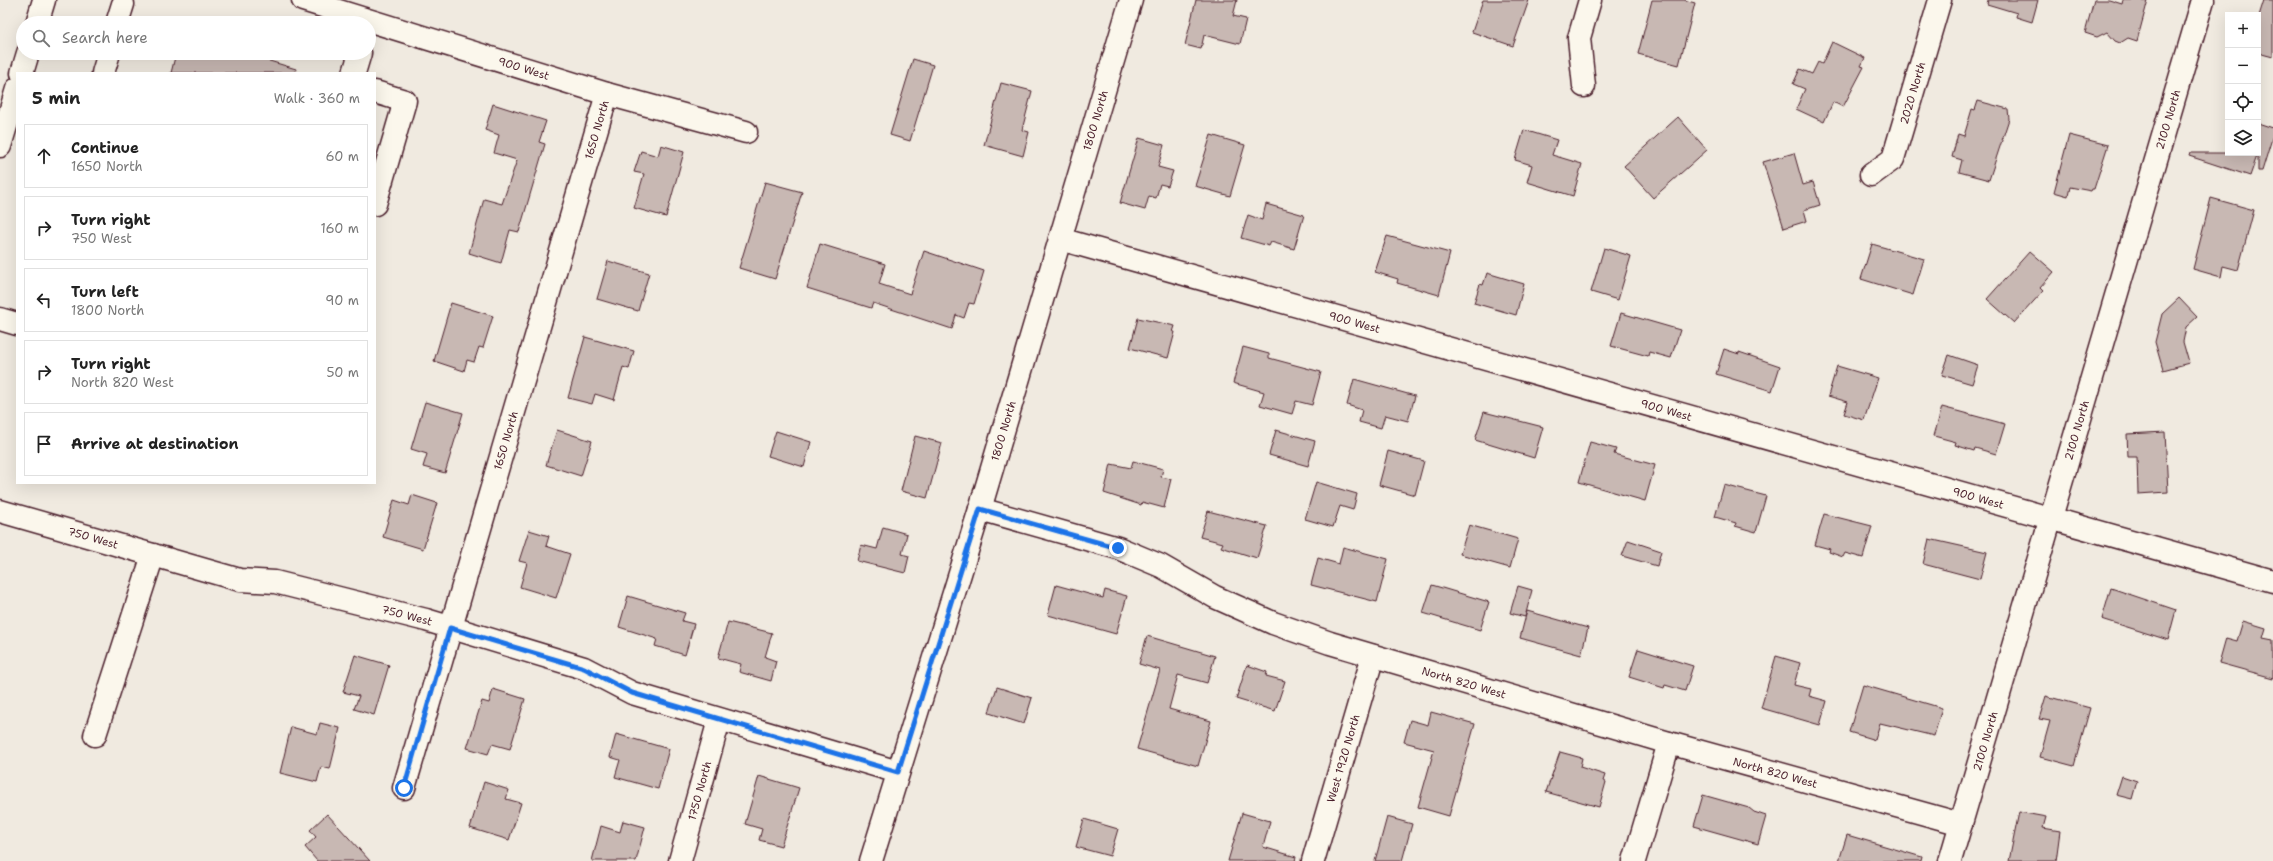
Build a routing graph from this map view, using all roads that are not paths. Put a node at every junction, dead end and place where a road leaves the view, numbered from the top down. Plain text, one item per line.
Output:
1 (44, 0) edge
2 (303, 0) edge
3 (1132, 0) edge
4 (1590, 0) edge
5 (1940, 0) edge
6 (2203, 0) edge
7 (39, 16) edge
8 (353, 16) edge
9 (376, 23) edge
10 (26, 60) edge
11 (107, 60) edge
12 (358, 60) edge
13 (22, 72) edge
14 (103, 72) edge
15 (354, 72) edge
16 (1584, 86) dead end
17 (16, 92) edge
18 (376, 92) edge
19 (607, 94) junction
20 (746, 132) dead end
21 (0, 146) edge
22 (1871, 175) dead end
23 (376, 201) edge
24 (1060, 239) junction
25 (0, 319) edge
26 (16, 324) edge
27 (980, 509) junction
28 (0, 511) edge
29 (2050, 519) junction
30 (152, 555) junction
31 (2273, 581) edge
32 (450, 628) junction
33 (1373, 656) junction
34 (719, 720) junction
35 (95, 735) dead end
36 (1669, 743) junction
37 (898, 772) junction
38 (404, 788) dead end
39 (1961, 824) junction
40 (680, 861) edge
41 (871, 861) edge
42 (1313, 861) edge
43 (1634, 861) edge
44 (1950, 861) edge

1 - 7 street
2 - 8 street, 900 West
3 - 24 street, 1800 North
4 - 16 street
5 - 22 street, 2020 North
6 - 29 street, 2100 North
9 - 19 street, 900 West
10 - 13 street
11 - 14 street
12 - 15 street
17 - 21 street
18 - 23 street
19 - 20 street, 900 West
19 - 32 street, 1650 North
24 - 27 street, 1800 North
24 - 29 street, 900 West
25 - 26 street
27 - 33 street, North 820 West
27 - 37 street, 1800 North
28 - 30 street, 750 West
29 - 31 street, 900 West
29 - 39 street, 2100 North
30 - 32 street, 750 West
30 - 35 street
32 - 34 street, 750 West
32 - 38 street, 1650 North
33 - 36 street, North 820 West
33 - 42 street, West 1920 North
34 - 37 street, 750 West
34 - 40 street, 1750 North
36 - 39 street, North 820 West
36 - 43 street
37 - 41 street, 1800 North
39 - 44 street, 2100 North

